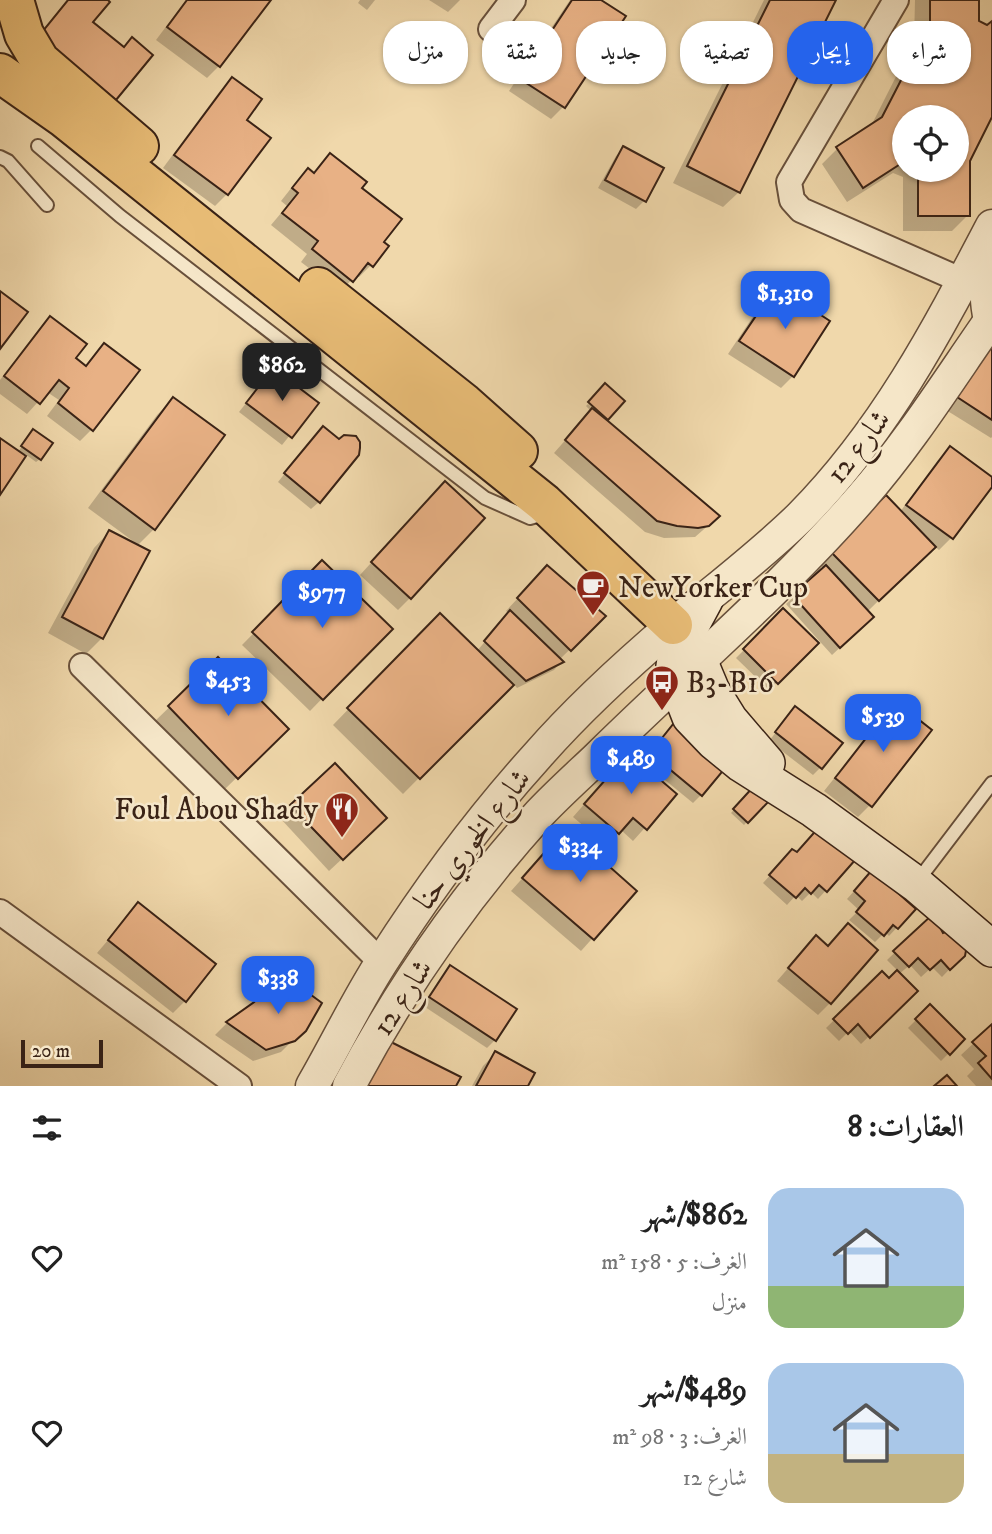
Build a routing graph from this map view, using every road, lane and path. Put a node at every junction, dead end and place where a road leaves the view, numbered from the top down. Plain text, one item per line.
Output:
1 (14, 0) edge
2 (513, 0) edge
3 (896, 0) edge
4 (497, 21) edge
5 (0, 73) edge
6 (38, 146) dead end
7 (0, 157) edge
8 (47, 205) dead end
9 (992, 226) edge
10 (992, 270) edge
11 (963, 281) junction
12 (991, 320) edge
13 (550, 507) junction
14 (705, 600) joint
15 (683, 651) junction
16 (82, 666) dead end
17 (992, 783) edge
18 (916, 884) junction
19 (0, 912) edge
20 (992, 949) edge
21 (381, 962) junction
22 (239, 1086) edge
23 (312, 1086) edge
24 (349, 1086) edge

1 - 13 highway
2 - 4 street
3 - 11 street
5 - 13 highway
6 - 13 lane
7 - 8 lane
9 - 11 street, شارع 12
10 - 12 street
11 - 14 street, شارع 12
12 - 15 street, شارع 12
13 - 15 highway
14 - 15 main road
15 - 18 main road
15 - 21 street, شارع الخوري حنا
15 - 24 street, شارع 12
16 - 21 street
17 - 18 lane
18 - 20 main road
19 - 22 street
21 - 23 street, شارع الخوري حنا

